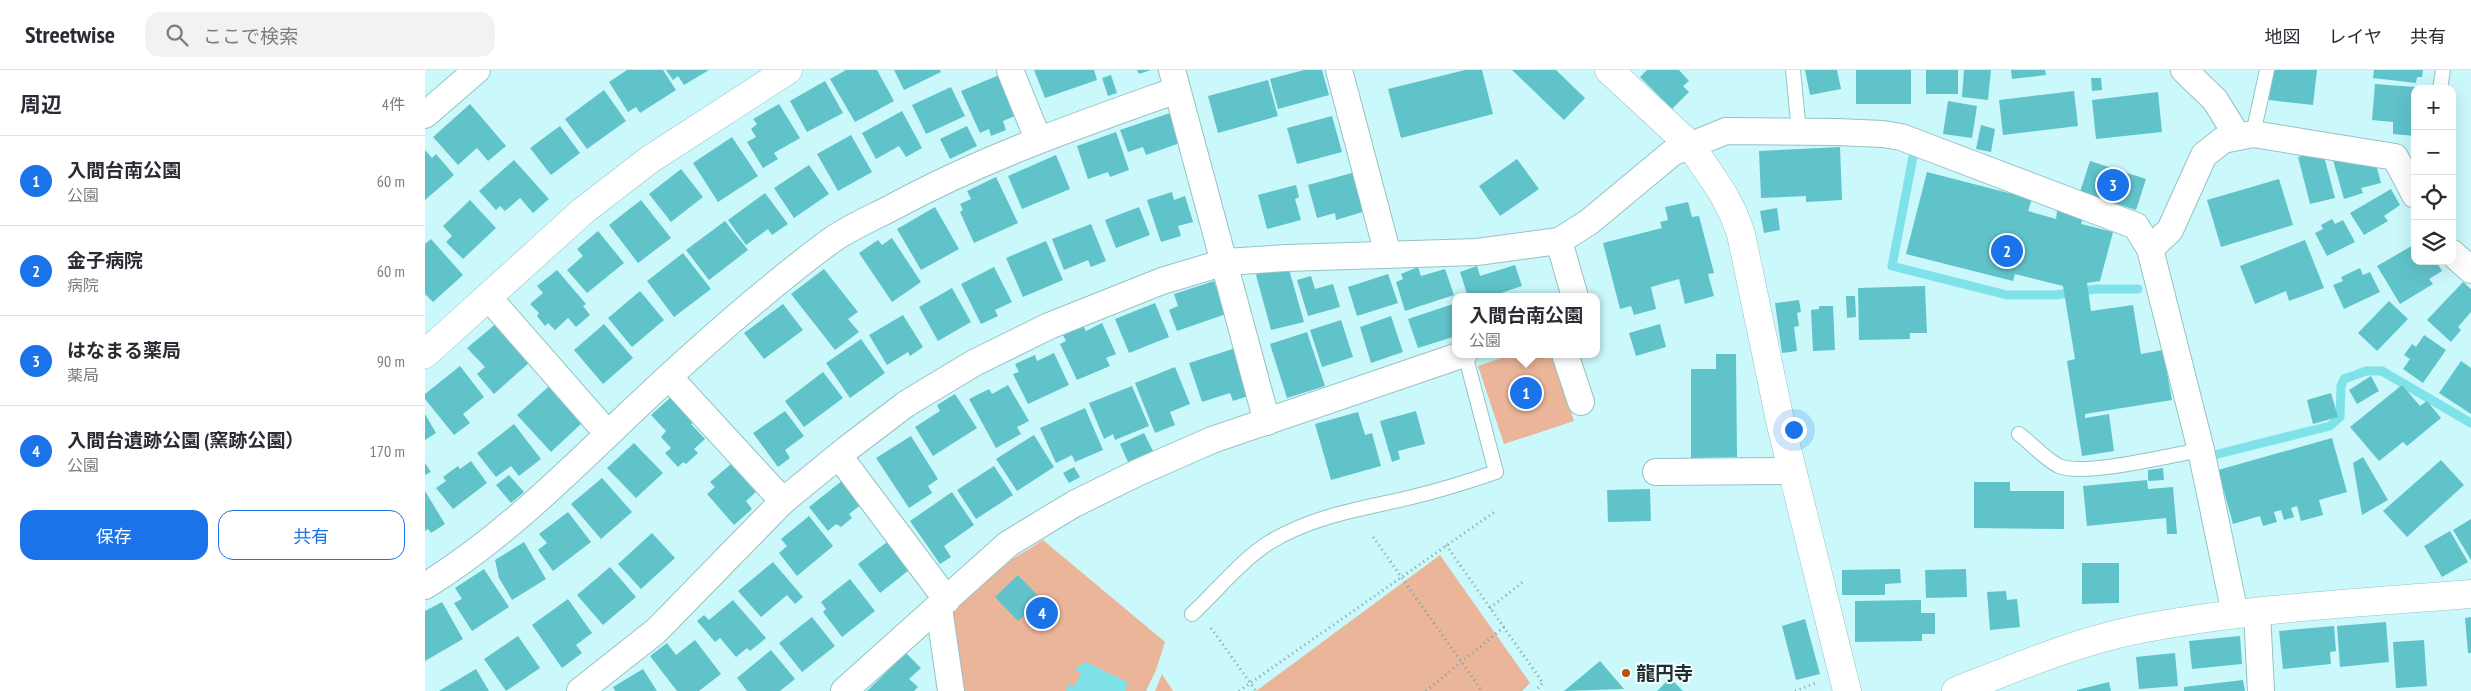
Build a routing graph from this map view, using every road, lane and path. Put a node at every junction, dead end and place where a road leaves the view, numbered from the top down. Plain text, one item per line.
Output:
1 (477, 70) edge
2 (788, 70) edge
3 (1010, 70) edge
4 (1339, 70) edge
5 (1609, 70) edge
6 (1793, 70) edge
7 (2184, 70) edge
8 (2267, 70) edge
9 (2443, 70) edge
10 (1174, 80) edge
11 (2440, 85) edge
12 (425, 115) edge
13 (1799, 132) junction
14 (2246, 135) junction
15 (1038, 139) junction
16 (1691, 146) junction
17 (2411, 187) edge
18 (1559, 241) junction
19 (2150, 249) junction
20 (1388, 255) junction
21 (2456, 257) edge
22 (1225, 262) junction
23 (2471, 270) edge
24 (1574, 293) edge
25 (488, 297) junction
26 (428, 344) edge
27 (1453, 358) edge
28 (1466, 358) edge
29 (1566, 358) edge
30 (669, 377) junction
31 (1581, 402) dead end
32 (1267, 422) junction
33 (608, 434) junction
34 (2019, 434) dead end
35 (2201, 450) junction
36 (839, 456) junction
37 (1792, 471) junction
38 (1656, 472) dead end
39 (783, 501) junction
40 (1495, 511) dead end
41 (1373, 537) dead end
42 (1446, 545) junction
43 (1524, 580) dead end
44 (425, 586) edge
45 (2471, 594) edge
46 (943, 604) junction
47 (1490, 608) junction
48 (1195, 611) joint
49 (2246, 613) junction
50 (1504, 627) junction
51 (1250, 684) junction
52 (579, 691) edge
53 (843, 691) edge
54 (951, 691) edge
55 (1239, 691) edge
56 (1256, 691) edge
57 (1427, 691) edge
58 (1483, 691) edge
59 (1535, 691) edge
60 (1847, 691) edge
61 (1956, 691) edge
62 (2261, 691) edge

1 - 12 street
2 - 25 street
3 - 15 street
4 - 20 street
5 - 16 street
6 - 13 lane
7 - 14 street
8 - 14 lane
9 - 11 lane
10 - 15 street
10 - 22 street
13 - 16 street
13 - 19 street
14 - 17 street
14 - 19 street
15 - 30 street
16 - 18 street
16 - 37 street
18 - 20 street
18 - 24 street
19 - 35 street
20 - 22 street
21 - 23 street
22 - 32 street
22 - 36 street
25 - 26 street
25 - 33 street
27 - 32 street
28 - 48 lane
29 - 31 street
30 - 33 street
30 - 39 street
32 - 46 street
33 - 44 street
34 - 35 lane
35 - 49 street
36 - 39 street
36 - 46 street
37 - 38 street
37 - 60 street
39 - 52 street
40 - 42 path
41 - 58 path
42 - 47 path
42 - 51 path
43 - 47 path
45 - 49 street
46 - 53 street
46 - 54 street
47 - 50 path
48 - 51 path
49 - 61 street
49 - 62 street
50 - 57 path
50 - 59 path
51 - 55 path
51 - 56 path

